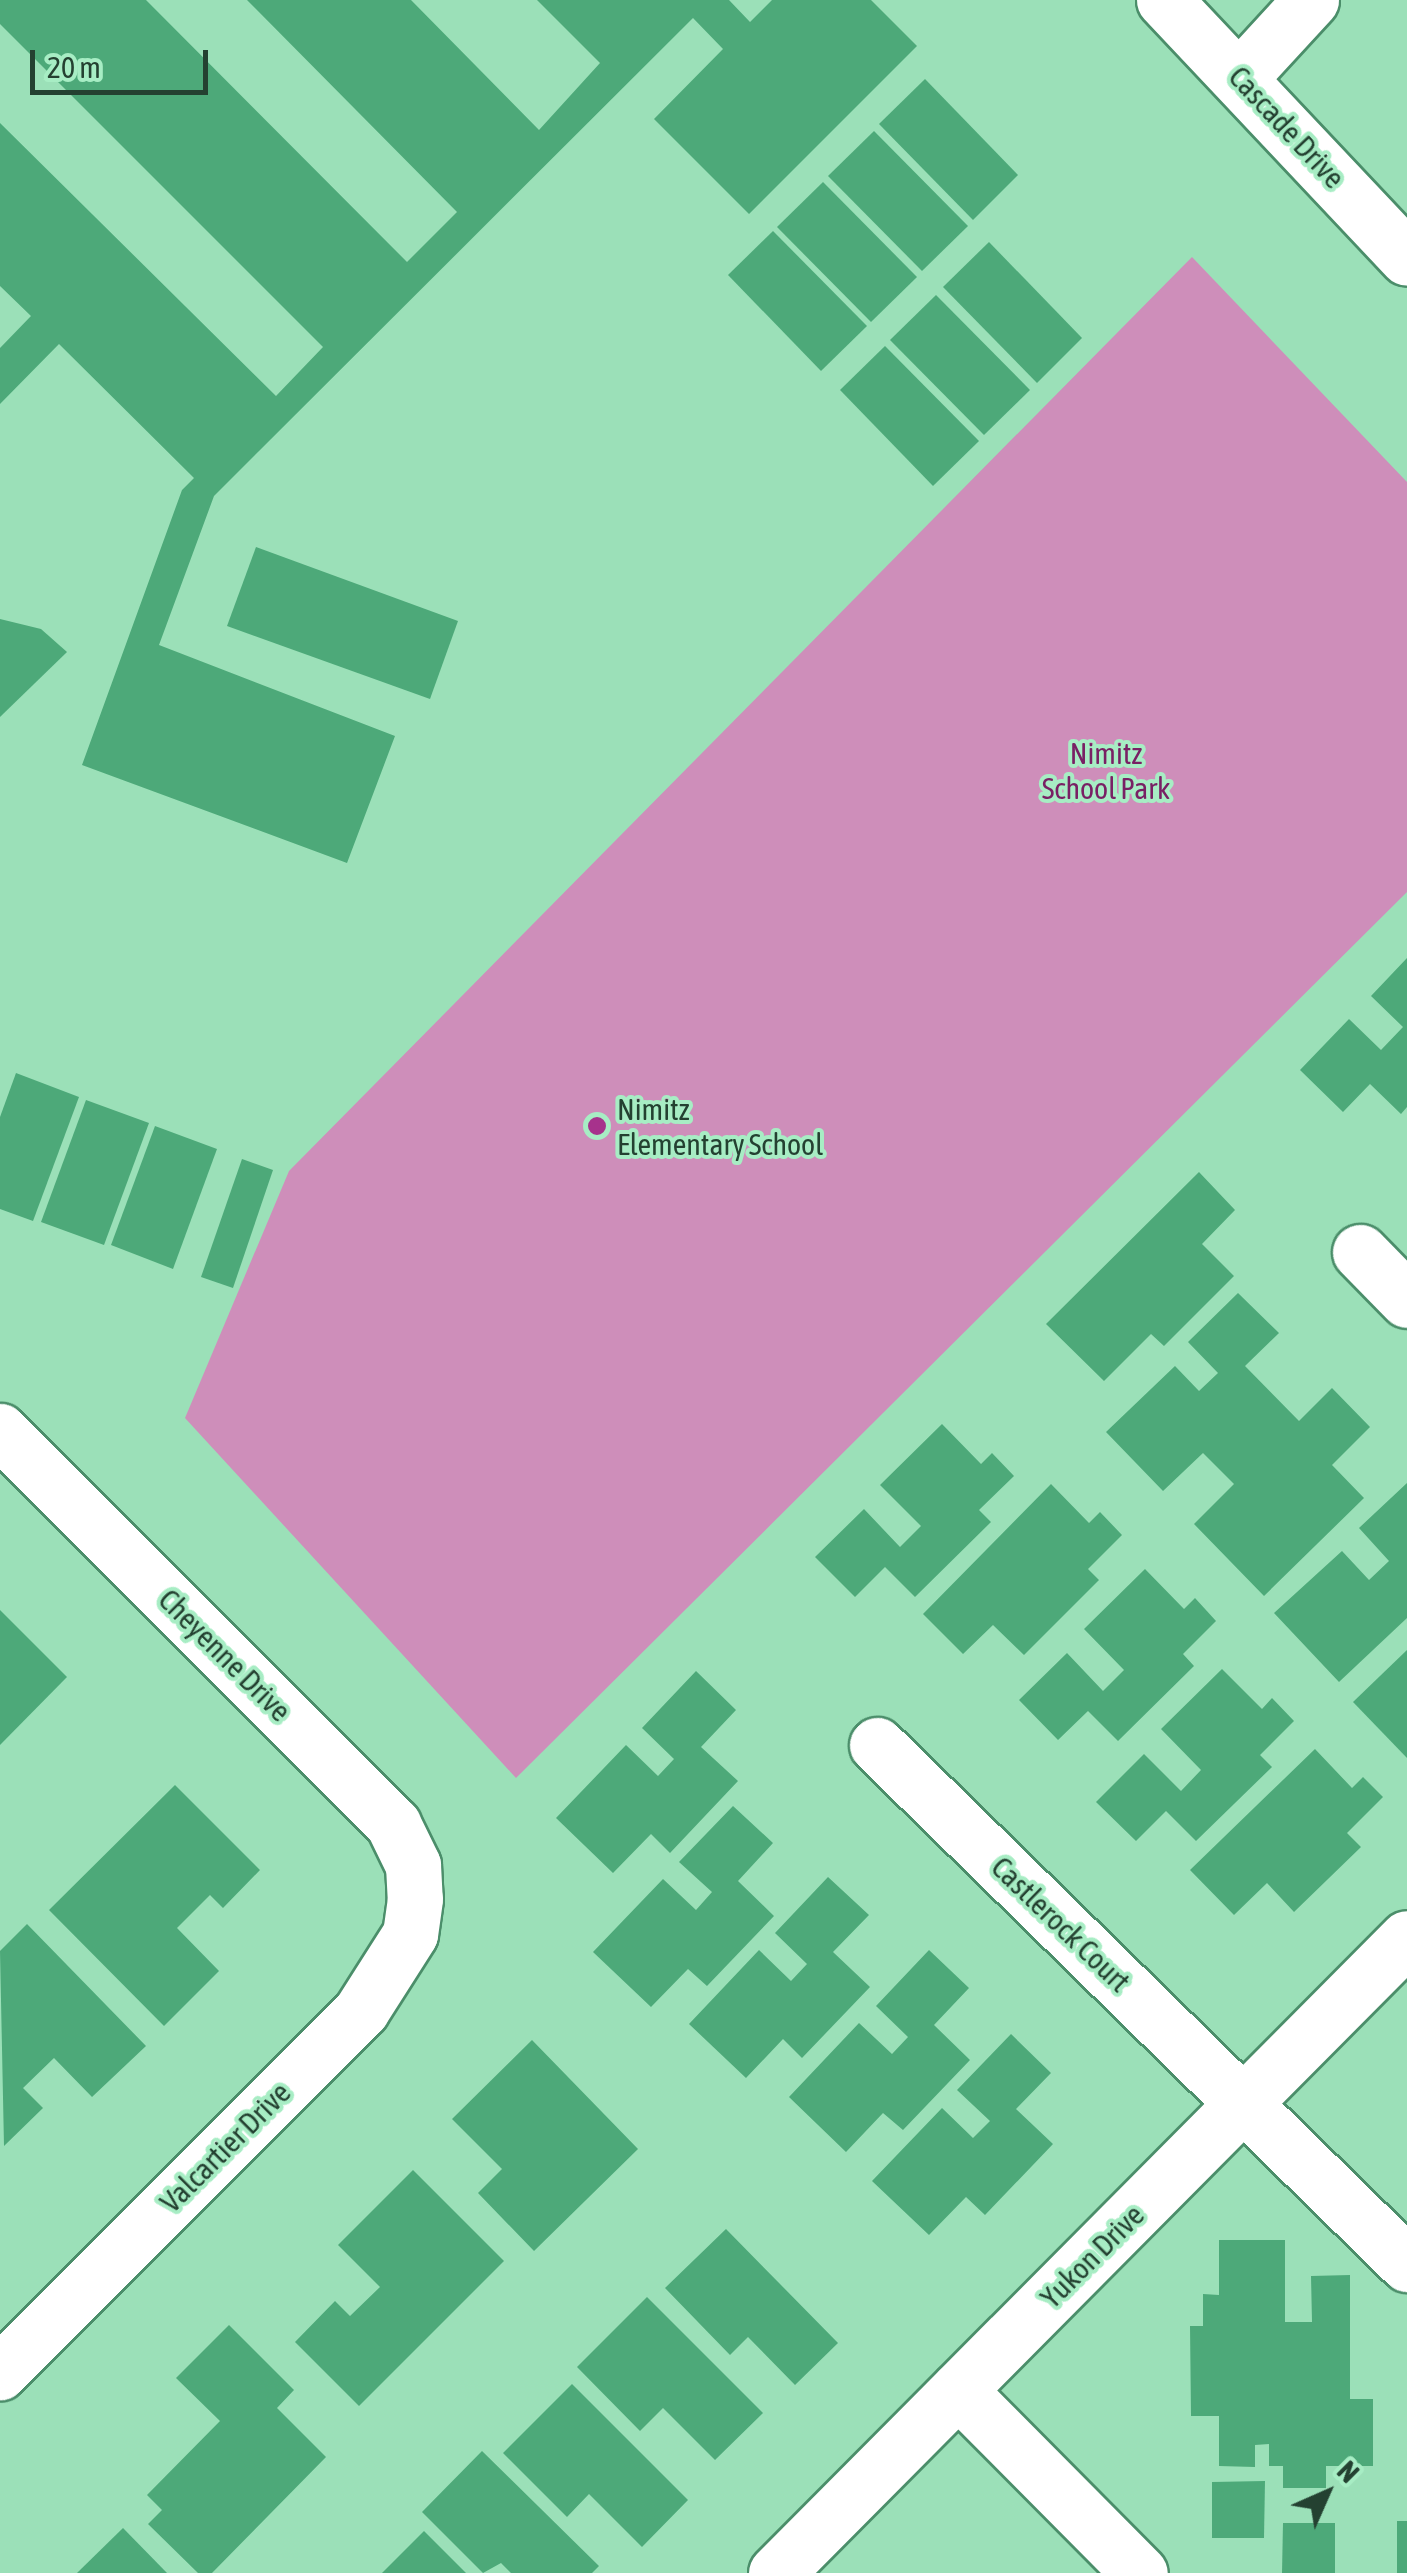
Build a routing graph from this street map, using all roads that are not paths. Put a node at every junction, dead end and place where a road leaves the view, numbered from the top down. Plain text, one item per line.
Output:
1 (1164, 0) edge
2 (1311, 0) edge
3 (1242, 76) junction
4 (1407, 258) edge
5 (1360, 1252) dead end
6 (1407, 1300) edge
7 (0, 1431) edge
8 (877, 1745) dead end
9 (415, 1899) joint
10 (1407, 1938) edge
11 (1244, 2103) junction
12 (1407, 2264) edge
13 (0, 2372) edge
14 (958, 2390) junction
15 (776, 2573) edge
16 (1140, 2573) edge

1 - 3 street, Cascade Drive
2 - 3 street
3 - 4 street, Cascade Drive
5 - 6 street
7 - 9 street, Cheyenne Drive
8 - 11 street, Castlerock Court
9 - 13 street, Valcartier Drive
10 - 11 street, Yukon Drive
11 - 12 street, Castlerock Court
11 - 14 street, Yukon Drive
14 - 15 street, Yukon Drive
14 - 16 street

